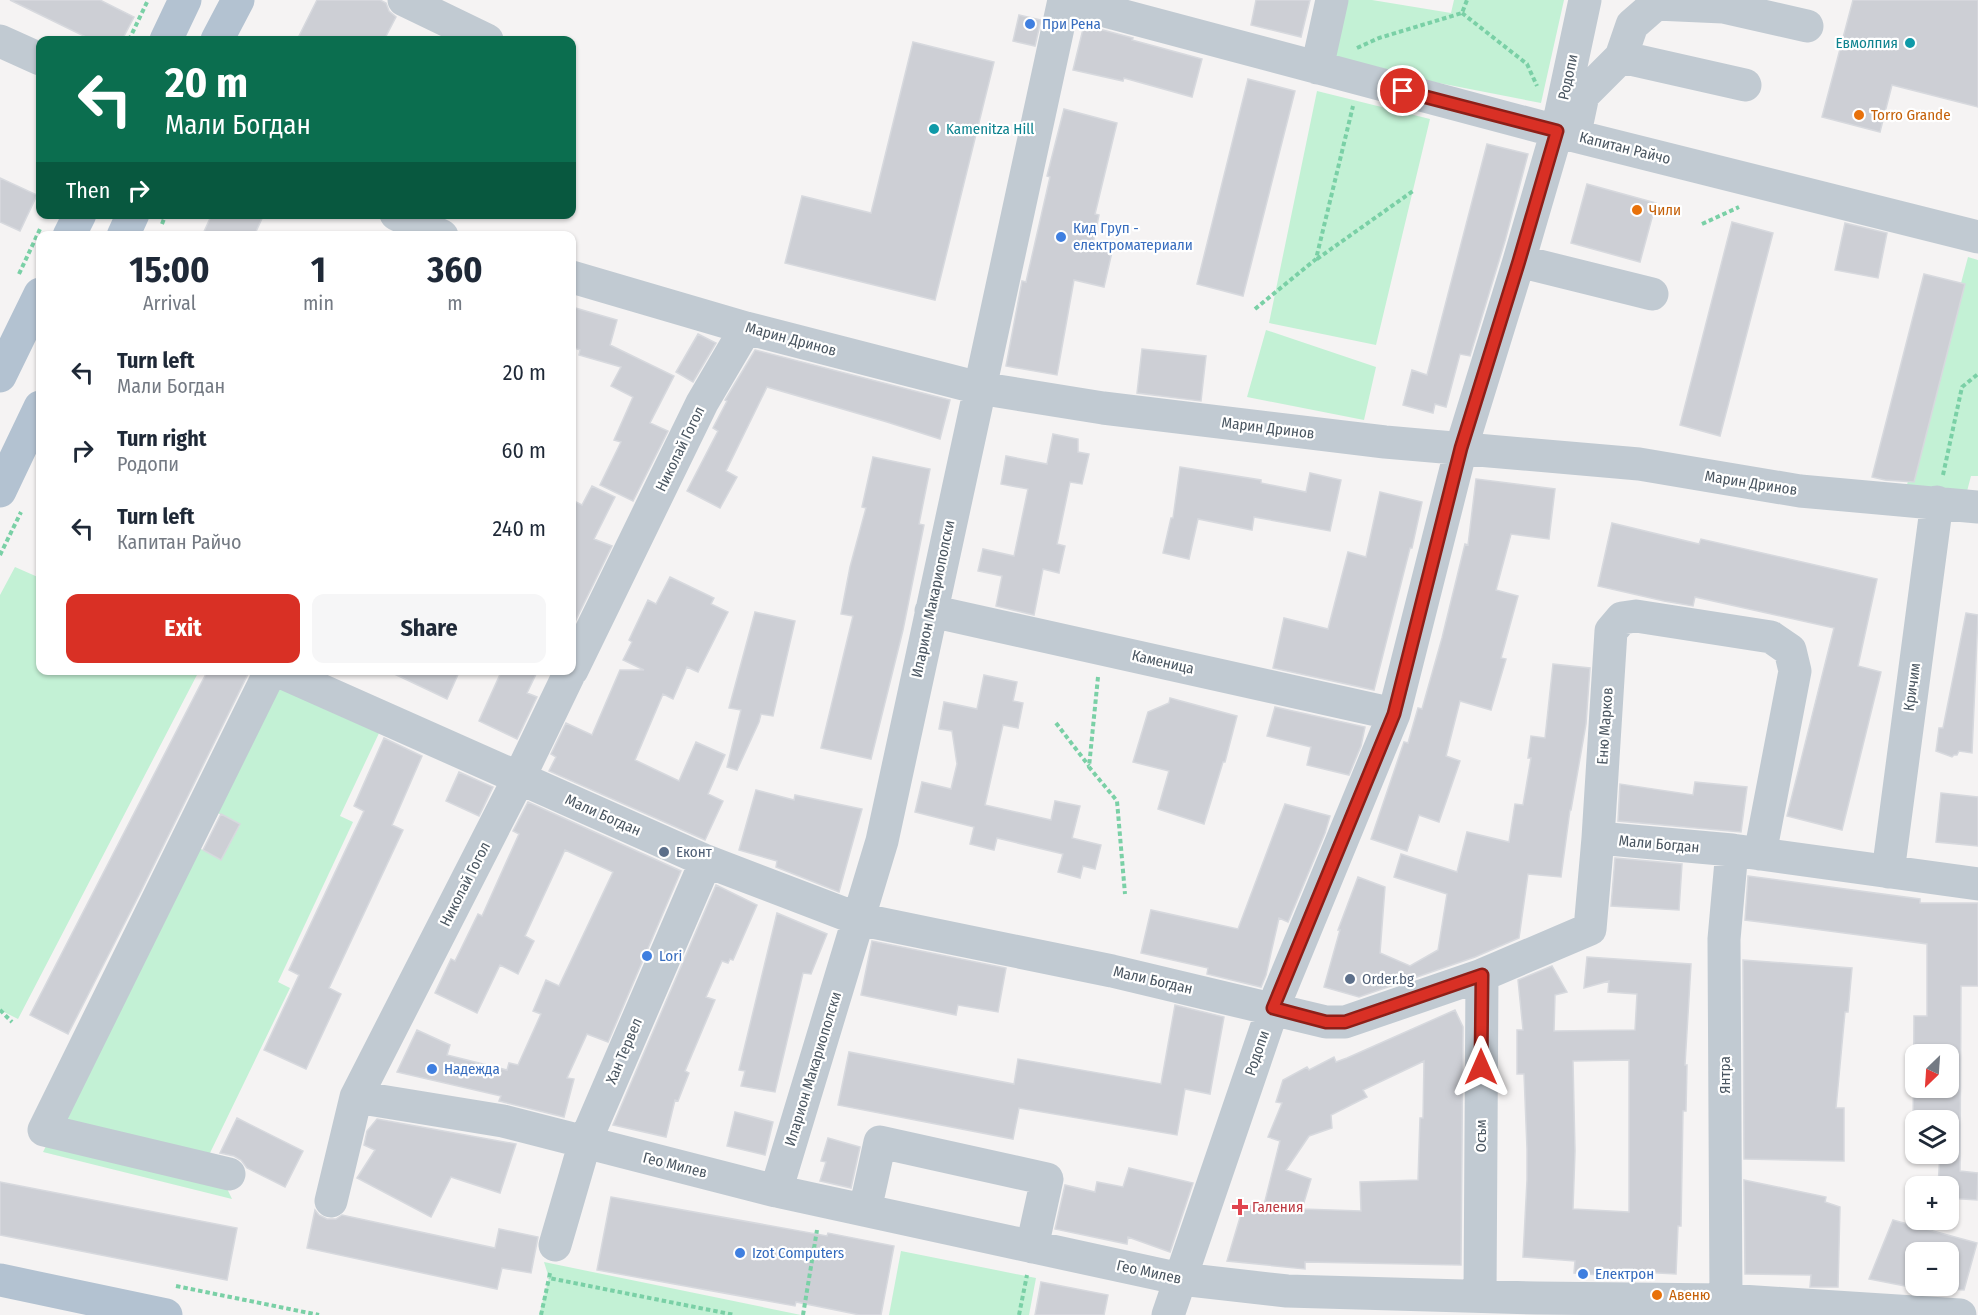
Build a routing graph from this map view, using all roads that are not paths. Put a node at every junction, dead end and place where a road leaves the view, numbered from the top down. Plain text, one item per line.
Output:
1 (238, 0) edge
2 (404, 0) edge
3 (1064, 0) edge
4 (1332, 0) edge
5 (1585, 0) edge
6 (179, 2) edge
7 (1807, 26) dead end
8 (167, 36) edge
9 (219, 36) edge
10 (479, 36) edge
11 (0, 41) edge
12 (36, 57) edge
13 (1621, 57) junction
14 (1317, 68) junction
15 (1745, 86) dead end
16 (1566, 133) junction
17 (72, 219) edge
18 (56, 230) edge
19 (1978, 237) edge
20 (1519, 261) junction
21 (576, 278) edge
22 (27, 289) edge
23 (1652, 294) dead end
24 (746, 328) junction
25 (0, 376) edge
26 (979, 388) junction
27 (36, 415) edge
28 (1461, 448) junction
29 (0, 491) edge
30 (1937, 502) junction
31 (1978, 507) edge
32 (931, 611) junction
33 (1622, 618) joint
34 (576, 660) edge
35 (269, 675) edge
36 (287, 675) edge
37 (569, 675) edge
38 (1394, 714) junction
39 (519, 778) junction
40 (1598, 838) junction
41 (1746, 852) junction
42 (706, 861) junction
43 (1888, 872) junction
44 (1978, 884) edge
45 (858, 919) junction
46 (1482, 975) junction
47 (1273, 1008) junction
48 (356, 1097) junction
49 (585, 1142) junction
50 (229, 1174) dead end
51 (776, 1191) junction
52 (331, 1201) dead end
53 (865, 1210) junction
54 (555, 1245) road end
55 (1032, 1247) junction
56 (1181, 1279) junction
57 (0, 1280) edge
58 (1480, 1296) junction
59 (1726, 1300) junction
60 (165, 1315) edge
61 (1168, 1315) edge
62 (1960, 1315) edge

1 - 9 main road
2 - 10 street
3 - 14 street, Капитан Райчо
3 - 26 street, Иларион Макариополски
4 - 14 street
5 - 16 street, Родопи
6 - 8 main road
7 - 13 street
11 - 12 street
13 - 15 street
13 - 16 street
14 - 16 street, Капитан Райчо
16 - 19 street, Капитан Райчо
16 - 20 street, Родопи
17 - 18 main road
20 - 23 street
20 - 28 street, Родопи
21 - 24 street, Марин Дринов
22 - 25 main road
24 - 26 street, Марин Дринов
24 - 34 street, Николай Гогол
26 - 28 street, Марин Дринов
26 - 32 street, Иларион Макариополски
27 - 29 main road
28 - 30 street, Марин Дринов
28 - 38 street, Родопи
30 - 31 street, Марин Дринов
30 - 43 street, Кричим
32 - 38 street, Каменица
32 - 45 street, Иларион Макариополски
33 - 40 street, Еню Марков
33 - 41 street, Янтра
35 - 50 street
36 - 39 street, Мали Богдан
37 - 39 street, Николай Гогол
38 - 47 street, Родопи
39 - 42 street, Мали Богдан
39 - 48 street, Николай Гогол
40 - 41 street, Мали Богдан
40 - 46 street, Мали Богдан
41 - 43 street, Мали Богдан
41 - 59 street, Янтра
42 - 45 street, Мали Богдан
42 - 49 street, Хан Тервел
43 - 44 street, Мали Богдан
45 - 47 street, Мали Богдан
45 - 51 street, Иларион Макариополски
46 - 47 street, Мали Богдан
46 - 58 street, Осъм
47 - 56 street, Родопи
48 - 49 street, Гео Милев
48 - 52 street, Николай Гогол
49 - 51 street, Гео Милев
49 - 54 street, Хан Тервел
51 - 53 street, Гео Милев
53 - 55 street, Гео Милев
53 - 55 street
55 - 56 street, Гео Милев
56 - 58 street, Гео Милев
56 - 61 street, Родопи
57 - 60 main road
58 - 59 street, Гео Милев
59 - 62 street, Гео Милев

